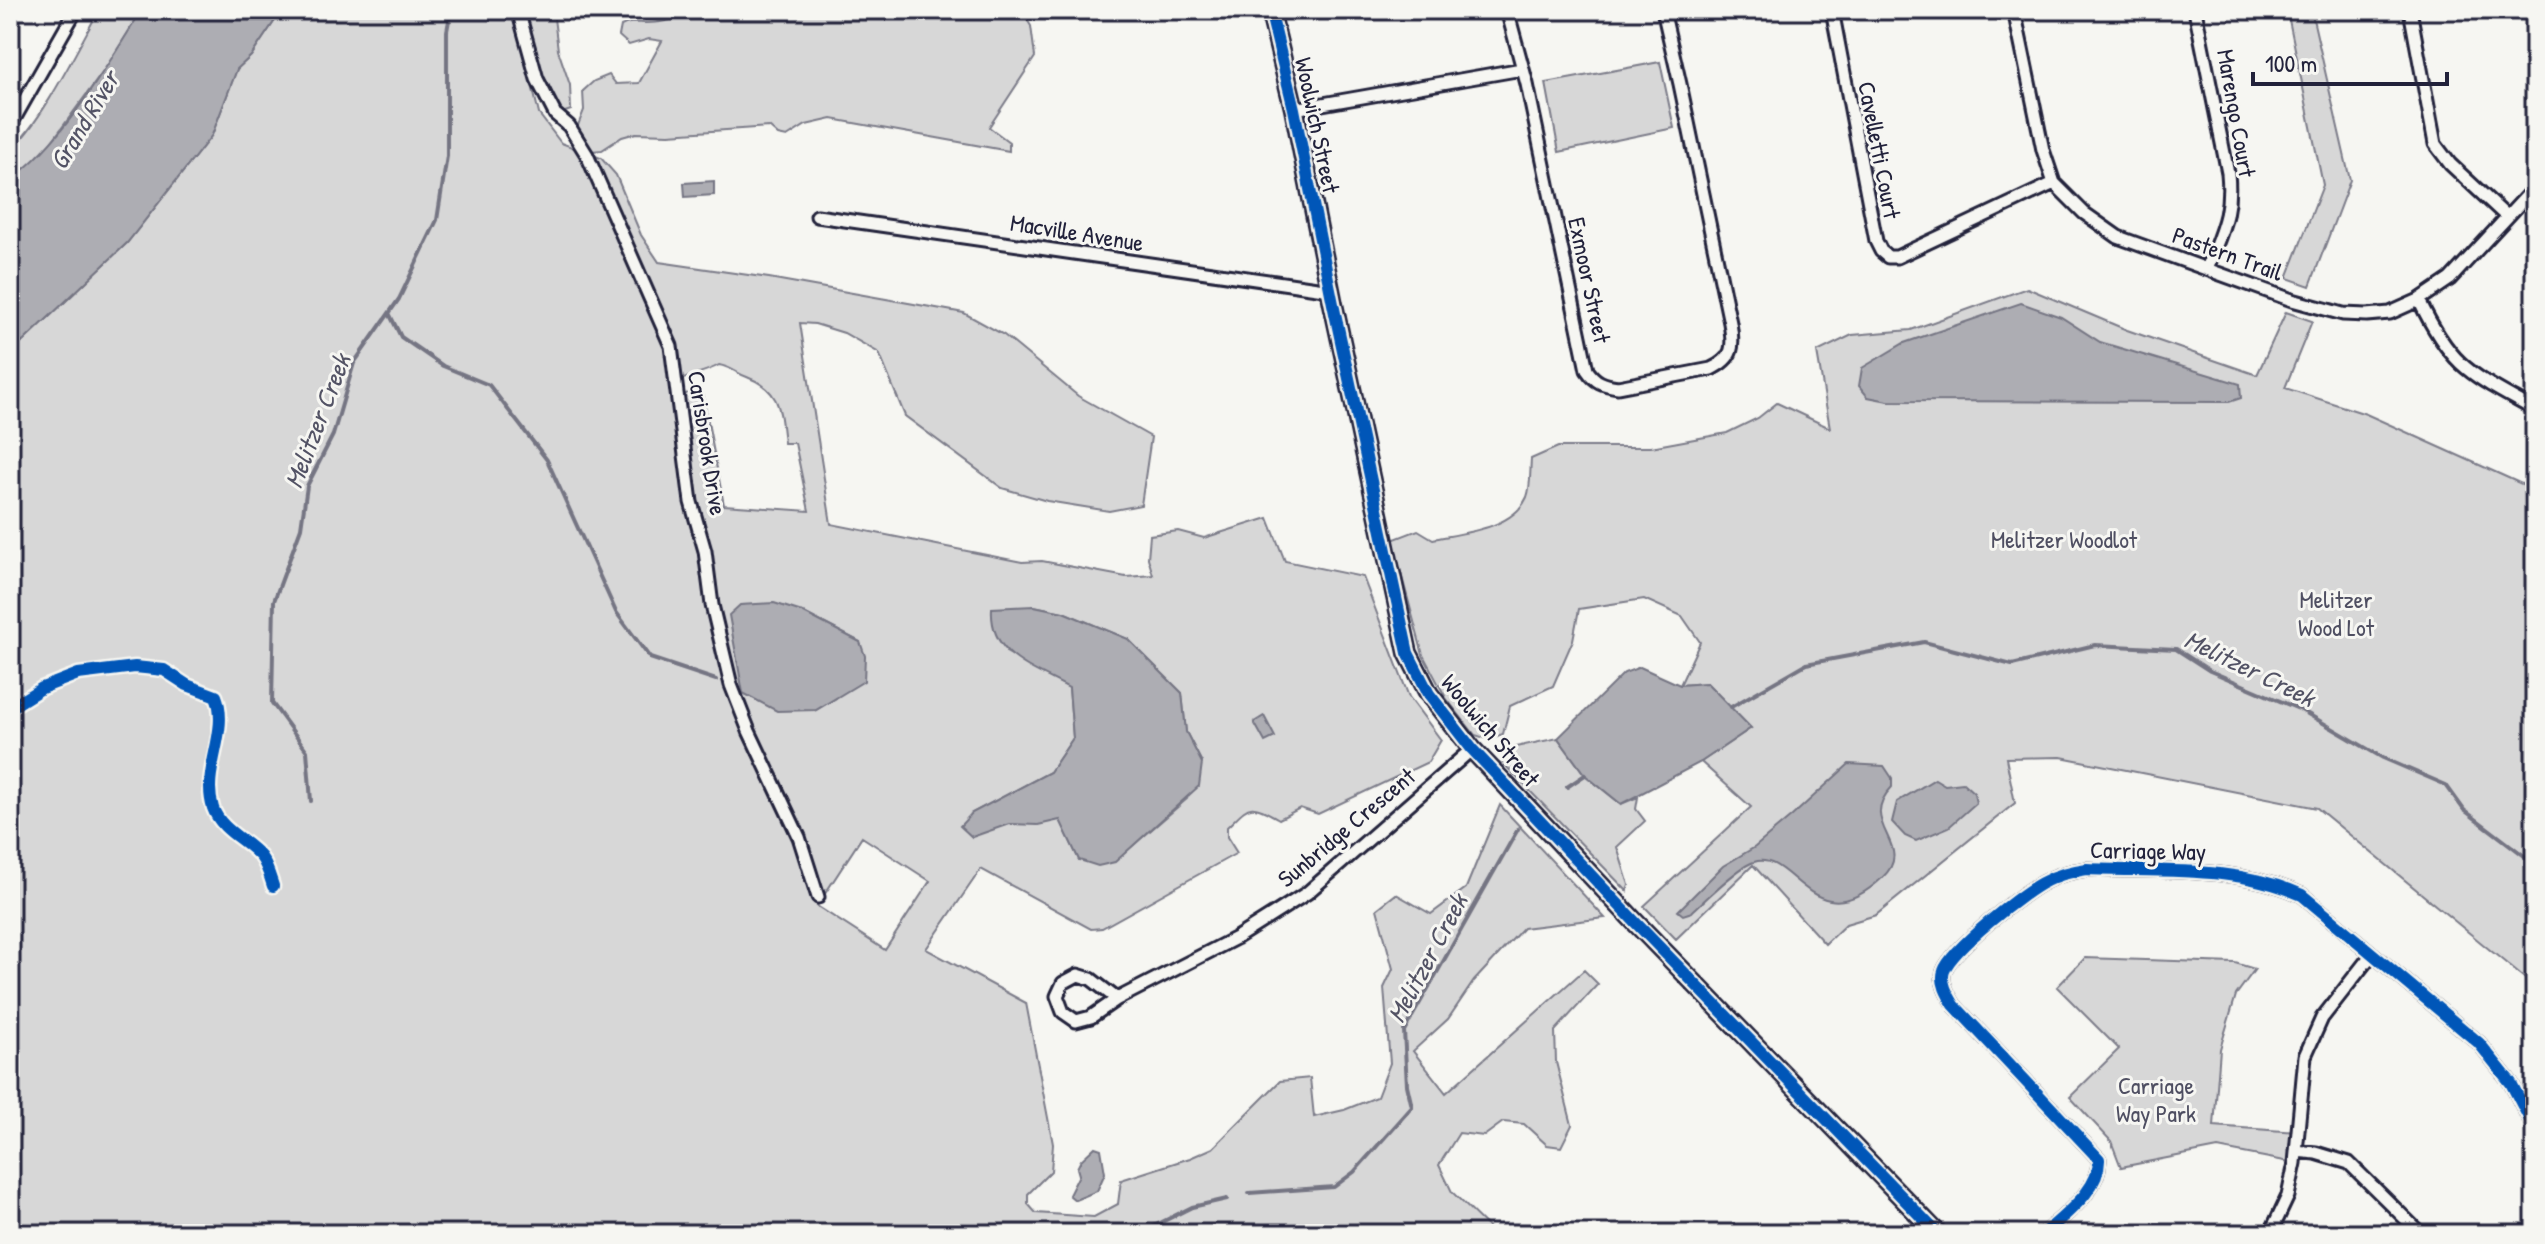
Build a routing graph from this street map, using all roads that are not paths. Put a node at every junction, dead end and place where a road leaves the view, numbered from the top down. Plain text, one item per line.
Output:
1 (76, 10) edge
2 (518, 10) edge
3 (1270, 10) edge
4 (1507, 10) edge
5 (1663, 10) edge
6 (1832, 10) edge
7 (2014, 10) edge
8 (2195, 10) edge
9 (2410, 10) edge
10 (1522, 69) junction
11 (1294, 109) junction
12 (10, 126) edge
13 (2054, 183) junction
14 (2535, 187) edge
15 (817, 216) dead end
16 (2507, 217) junction
17 (2207, 269) junction
18 (1331, 290) junction
19 (2419, 300) junction
20 (2535, 410) edge
21 (1472, 749) junction
22 (818, 897) dead end
23 (2372, 954) junction
24 (1117, 999) junction
25 (2535, 1129) edge
26 (2296, 1151) junction
27 (1938, 1234) edge
28 (2044, 1234) edge
29 (2270, 1234) edge
30 (2421, 1234) edge

1 - 12 street
2 - 22 street, Carisbrook Drive
3 - 11 street, Woolwich Street
4 - 10 street
5 - 10 street, Exmoor Street
6 - 13 street, Cavelletti Court
7 - 13 street, Pastern Trail
8 - 17 street, Marengo Court
9 - 16 street
10 - 11 street
11 - 18 street, Woolwich Street
13 - 17 street, Pastern Trail
14 - 16 street, Pastern Trail
15 - 18 street, Macville Avenue
16 - 19 street, Pastern Trail
17 - 19 street, Pastern Trail
18 - 21 street, Woolwich Street
19 - 20 street
21 - 24 street, Sunbridge Crescent
21 - 27 street, Woolwich Street
23 - 25 street
23 - 26 street
23 - 28 street, Carriage Way
24 - 24 street, Sunbridge Crescent
26 - 29 street
26 - 30 street

